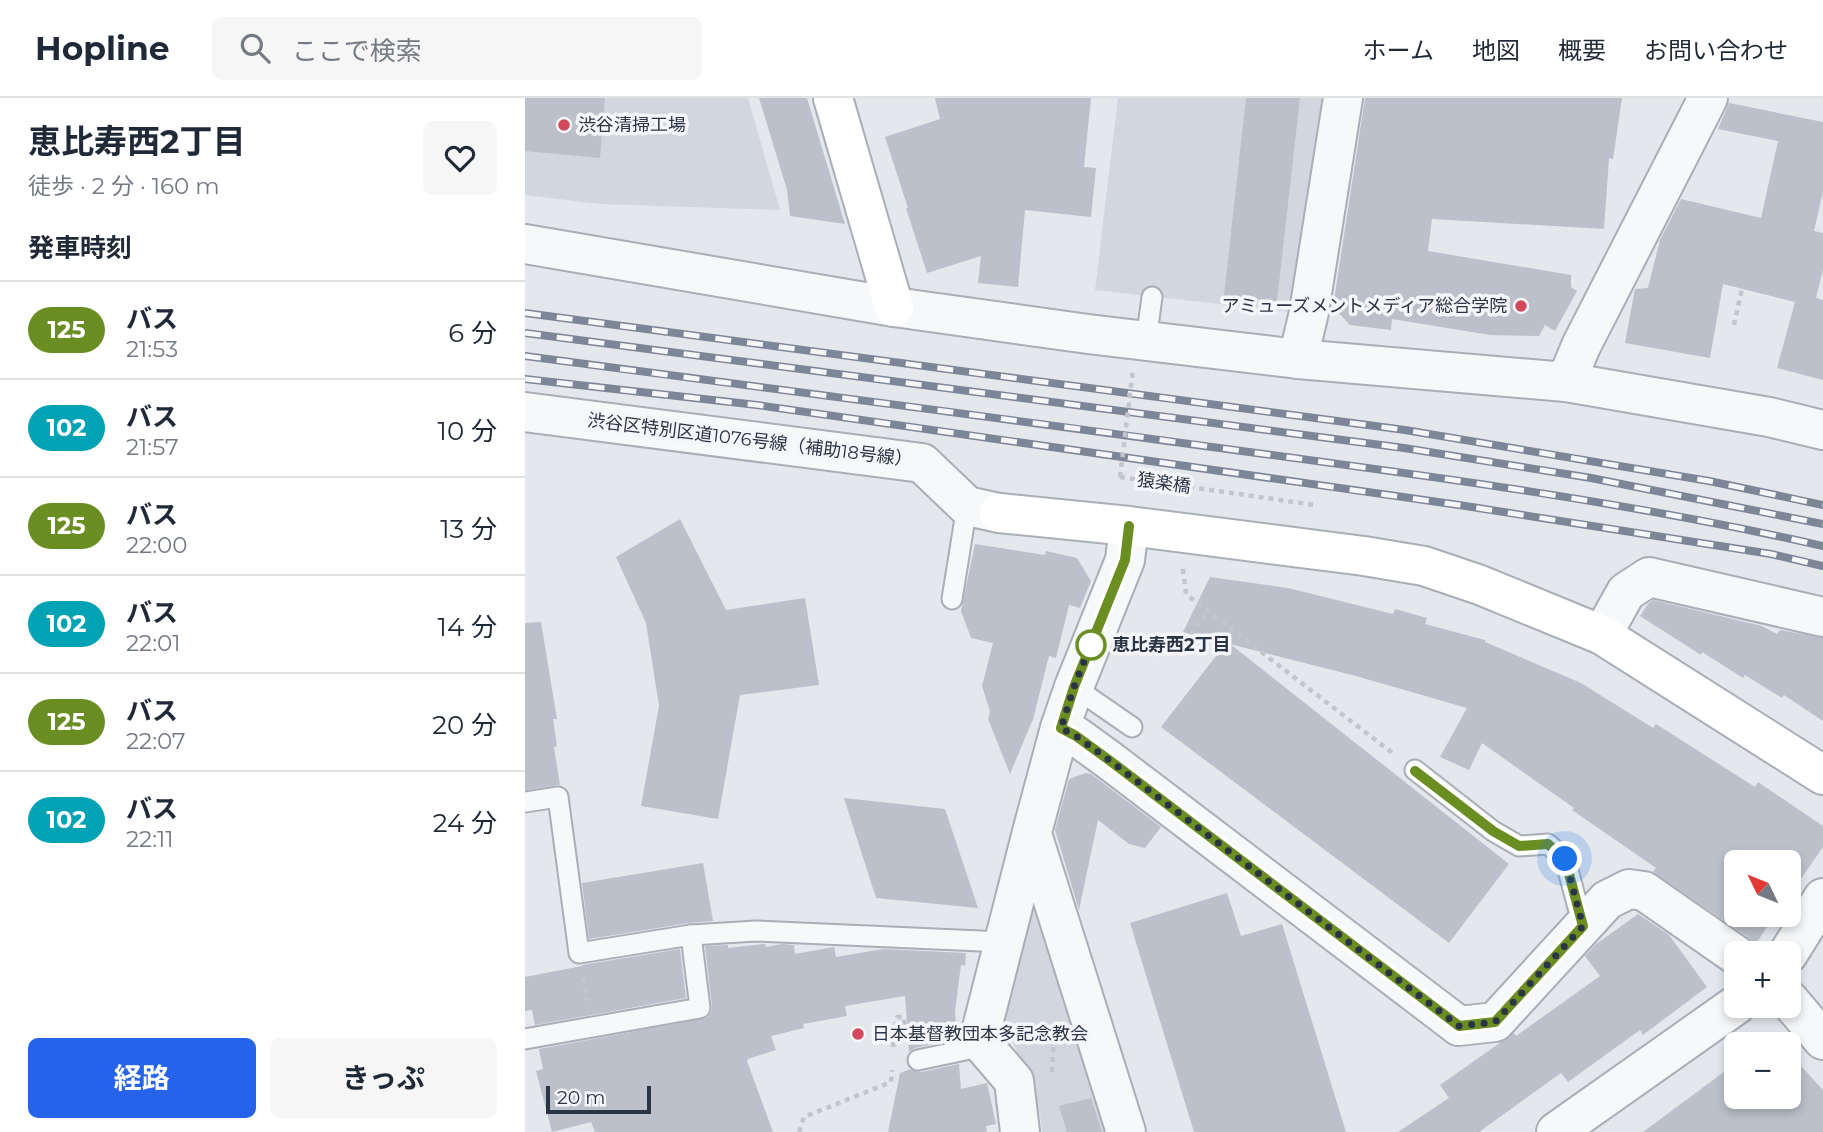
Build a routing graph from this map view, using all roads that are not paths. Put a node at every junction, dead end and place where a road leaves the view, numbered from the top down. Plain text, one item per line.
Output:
1 (833, 98) edge
2 (1343, 98) edge
3 (1708, 98) edge
4 (525, 244) edge
5 (1152, 297) dead end
6 (894, 307) junction
7 (1140, 356) junction
8 (1298, 359) junction
9 (1566, 382) junction
10 (525, 412) edge
11 (1823, 430) edge
12 (983, 510) junction
13 (1129, 526) junction
14 (952, 599) dead end
15 (1823, 617) edge
16 (1602, 635) junction
17 (1074, 687) junction
18 (1132, 727) dead end
19 (1061, 728) junction
20 (1415, 771) road end
21 (1823, 775) edge
22 (525, 802) edge
23 (1032, 832) junction
24 (1823, 898) edge
25 (1583, 926) junction
26 (691, 935) junction
27 (1796, 941) edge
28 (1003, 942) junction
29 (1724, 947) edge
30 (1724, 1013) edge
31 (1801, 1014) edge
32 (525, 1039) edge
33 (1823, 1040) edge
34 (984, 1046) junction
35 (918, 1060) dead end
36 (1020, 1132) edge
37 (1126, 1132) edge
38 (1556, 1132) edge

1 - 6 street
2 - 8 street
3 - 9 street
4 - 6 street
5 - 7 lane
6 - 7 street
7 - 8 street
8 - 9 street
9 - 11 street
10 - 12 street, 渋谷区特別区道1076号線（補助18号線）
12 - 13 street
12 - 14 lane
13 - 16 street
13 - 17 street
15 - 16 street
16 - 21 street
17 - 18 lane
17 - 19 street
19 - 23 street
19 - 25 street
20 - 25 lane
22 - 26 lane
23 - 28 street
23 - 37 street
24 - 27 street
25 - 29 street
26 - 28 lane
26 - 32 lane
28 - 34 street
30 - 38 street
31 - 33 street
34 - 35 lane
34 - 36 street

